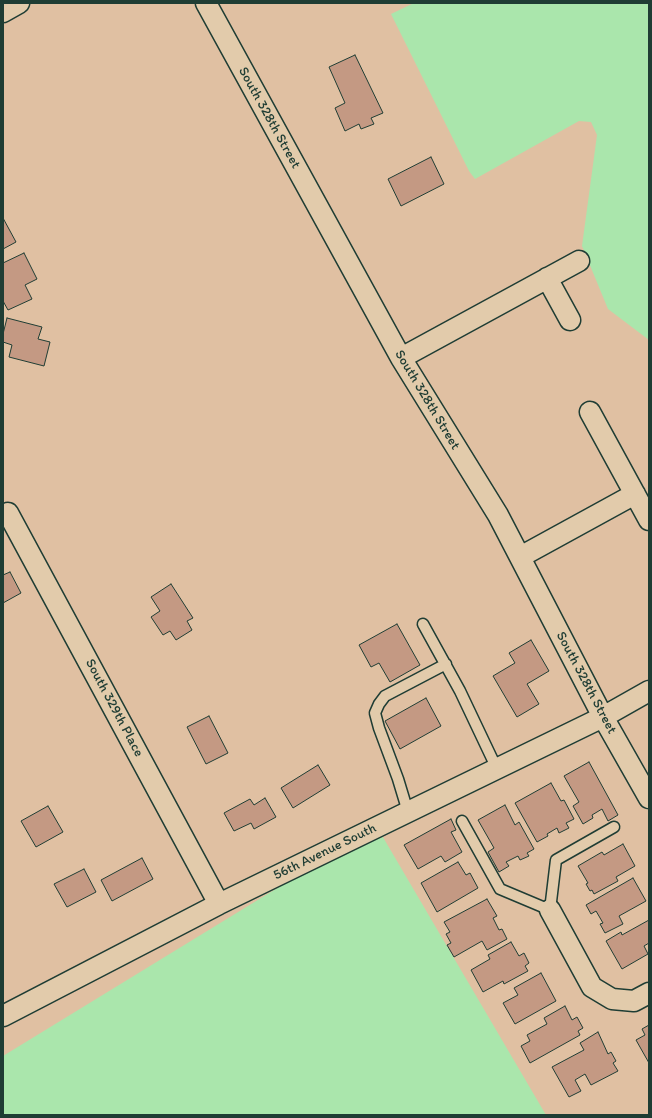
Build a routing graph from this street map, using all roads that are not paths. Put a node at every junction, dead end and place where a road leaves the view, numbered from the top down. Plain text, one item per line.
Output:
1 (19, 3) edge
2 (206, 3) edge
3 (3, 12) edge
4 (579, 261) dead end
5 (547, 278) junction
6 (570, 320) dead end
7 (401, 358) junction
8 (590, 412) dead end
9 (635, 494) junction
10 (8, 513) dead end
11 (649, 520) edge
12 (520, 557) junction
13 (424, 624) dead end
14 (446, 664) junction
15 (649, 691) edge
16 (603, 717) junction
17 (497, 768) junction
18 (649, 798) edge
19 (408, 812) junction
20 (462, 821) dead end
21 (614, 827) dead end
22 (219, 904) junction
23 (550, 910) junction
24 (649, 993) edge
25 (3, 1016) edge

1 - 3 street
2 - 7 street, South 328th Street
4 - 5 street
5 - 6 street
5 - 7 street
7 - 12 street, South 328th Street
8 - 9 street
9 - 11 street
9 - 12 street
10 - 22 street, South 329th Place
12 - 16 street, South 328th Street
13 - 14 lane
14 - 17 lane
14 - 19 lane
15 - 16 street, 56th Avenue South
16 - 17 street, 56th Avenue South
16 - 18 street, South 328th Street
17 - 19 street, 56th Avenue South
19 - 22 street, 56th Avenue South
20 - 23 lane
21 - 23 lane
22 - 25 street, 56th Avenue South
23 - 24 street

